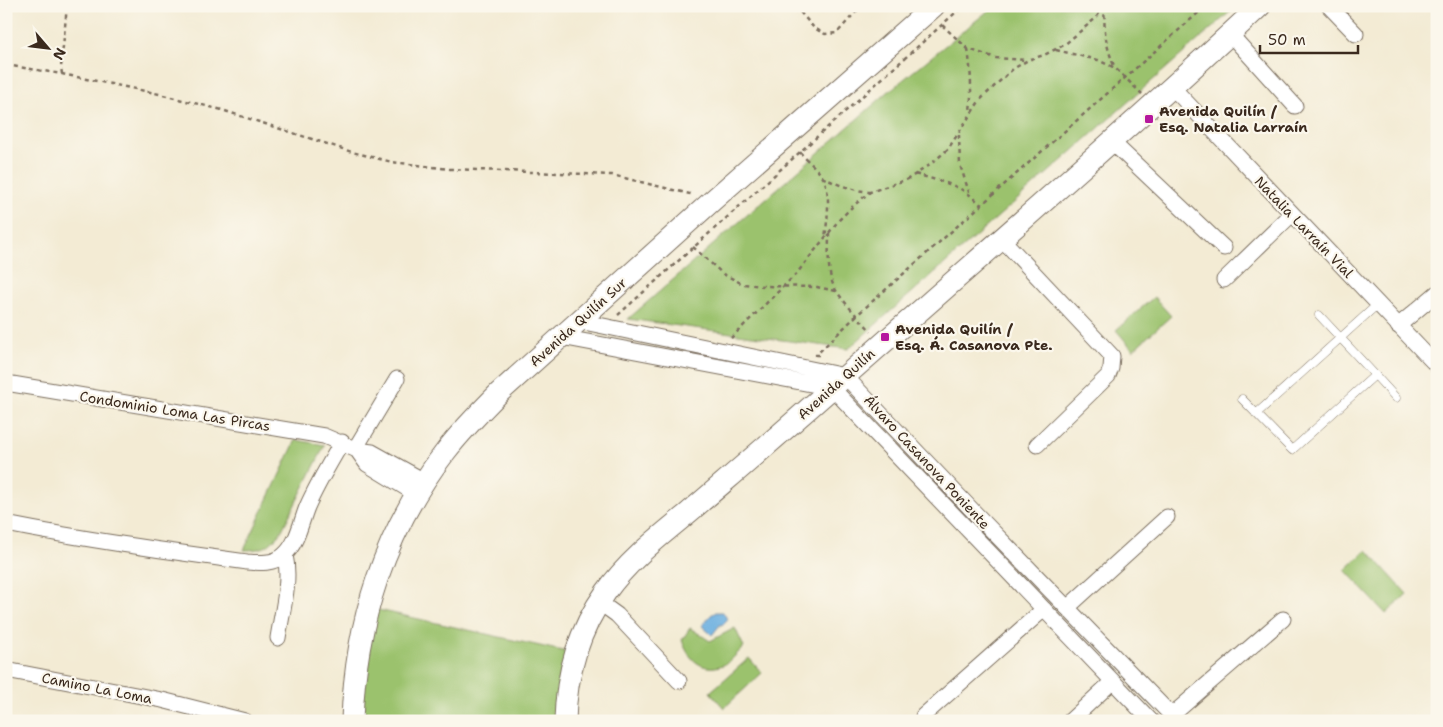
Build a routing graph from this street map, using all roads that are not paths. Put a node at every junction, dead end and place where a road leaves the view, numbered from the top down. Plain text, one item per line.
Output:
1 (1260, 6) edge
2 (1329, 6) edge
3 (938, 16) edge
4 (1230, 34) junction
5 (1356, 34) dead end
6 (1172, 87) junction
7 (1295, 106) dead end
8 (1111, 141) junction
9 (1292, 214) junction
10 (1001, 238) junction
11 (1224, 248) dead end
12 (1224, 280) dead end
13 (1437, 293) edge
14 (1378, 304) junction
15 (1319, 315) dead end
16 (579, 321) junction
17 (1398, 326) junction
18 (561, 338) junction
19 (1340, 339) junction
20 (1437, 366) edge
21 (1375, 375) junction
22 (397, 379) dead end
23 (834, 379) junction
24 (6, 382) edge
25 (1396, 398) dead end
26 (1242, 399) dead end
27 (1256, 414) junction
28 (1036, 444) dead end
29 (351, 447) junction
30 (420, 487) junction
31 (1167, 517) dead end
32 (6, 524) edge
33 (285, 555) junction
34 (600, 602) junction
35 (1044, 608) junction
36 (1067, 608) junction
37 (1283, 618) dead end
38 (278, 638) dead end
39 (6, 670) edge
40 (678, 681) dead end
41 (1113, 681) junction
42 (1141, 683) junction
43 (1128, 696) junction
44 (924, 716) dead end
45 (1175, 718) edge
46 (241, 720) edge
47 (352, 721) edge
48 (565, 721) edge
49 (1070, 721) edge
50 (1151, 721) edge

1 - 4 street, Avenida Quilín
2 - 5 street
3 - 16 street, Avenida Quilín Sur
4 - 6 street, Avenida Quilín
4 - 7 street
6 - 8 street, Avenida Quilín
6 - 9 street, Natalia Larraín Vial
8 - 10 street, Avenida Quilín
8 - 11 street
9 - 12 street
9 - 14 street, Natalia Larraín Vial
10 - 23 street, Avenida Quilín
10 - 28 street
13 - 17 street
14 - 17 street, Natalia Larraín Vial
14 - 19 lane
15 - 19 lane
16 - 18 street, Avenida Quilín Sur
16 - 23 street
17 - 20 street, Natalia Larraín Vial
18 - 23 street
18 - 30 street, Avenida Quilín Sur
19 - 21 lane
19 - 27 lane
21 - 25 lane
21 - 27 lane
22 - 29 street
23 - 34 street, Avenida Quilín
23 - 35 street, Álvaro Casanova Poniente
23 - 36 street, Álvaro Casanova Poniente
24 - 29 street, Condominio Loma Las Pircas
26 - 27 lane
29 - 30 street, Condominio Loma Las Pircas
29 - 33 street
30 - 47 street, Avenida Quilín Sur
31 - 36 street
32 - 33 street
33 - 38 street
34 - 40 street
34 - 48 street, Avenida Quilín
35 - 41 street, Álvaro Casanova Poniente
35 - 44 street
36 - 42 street, Álvaro Casanova Poniente
37 - 45 street
39 - 46 street, Camino La Loma
41 - 43 street, Álvaro Casanova Poniente
41 - 49 street
42 - 43 street
42 - 45 street, Álvaro Casanova Poniente
43 - 50 street, Álvaro Casanova Poniente

